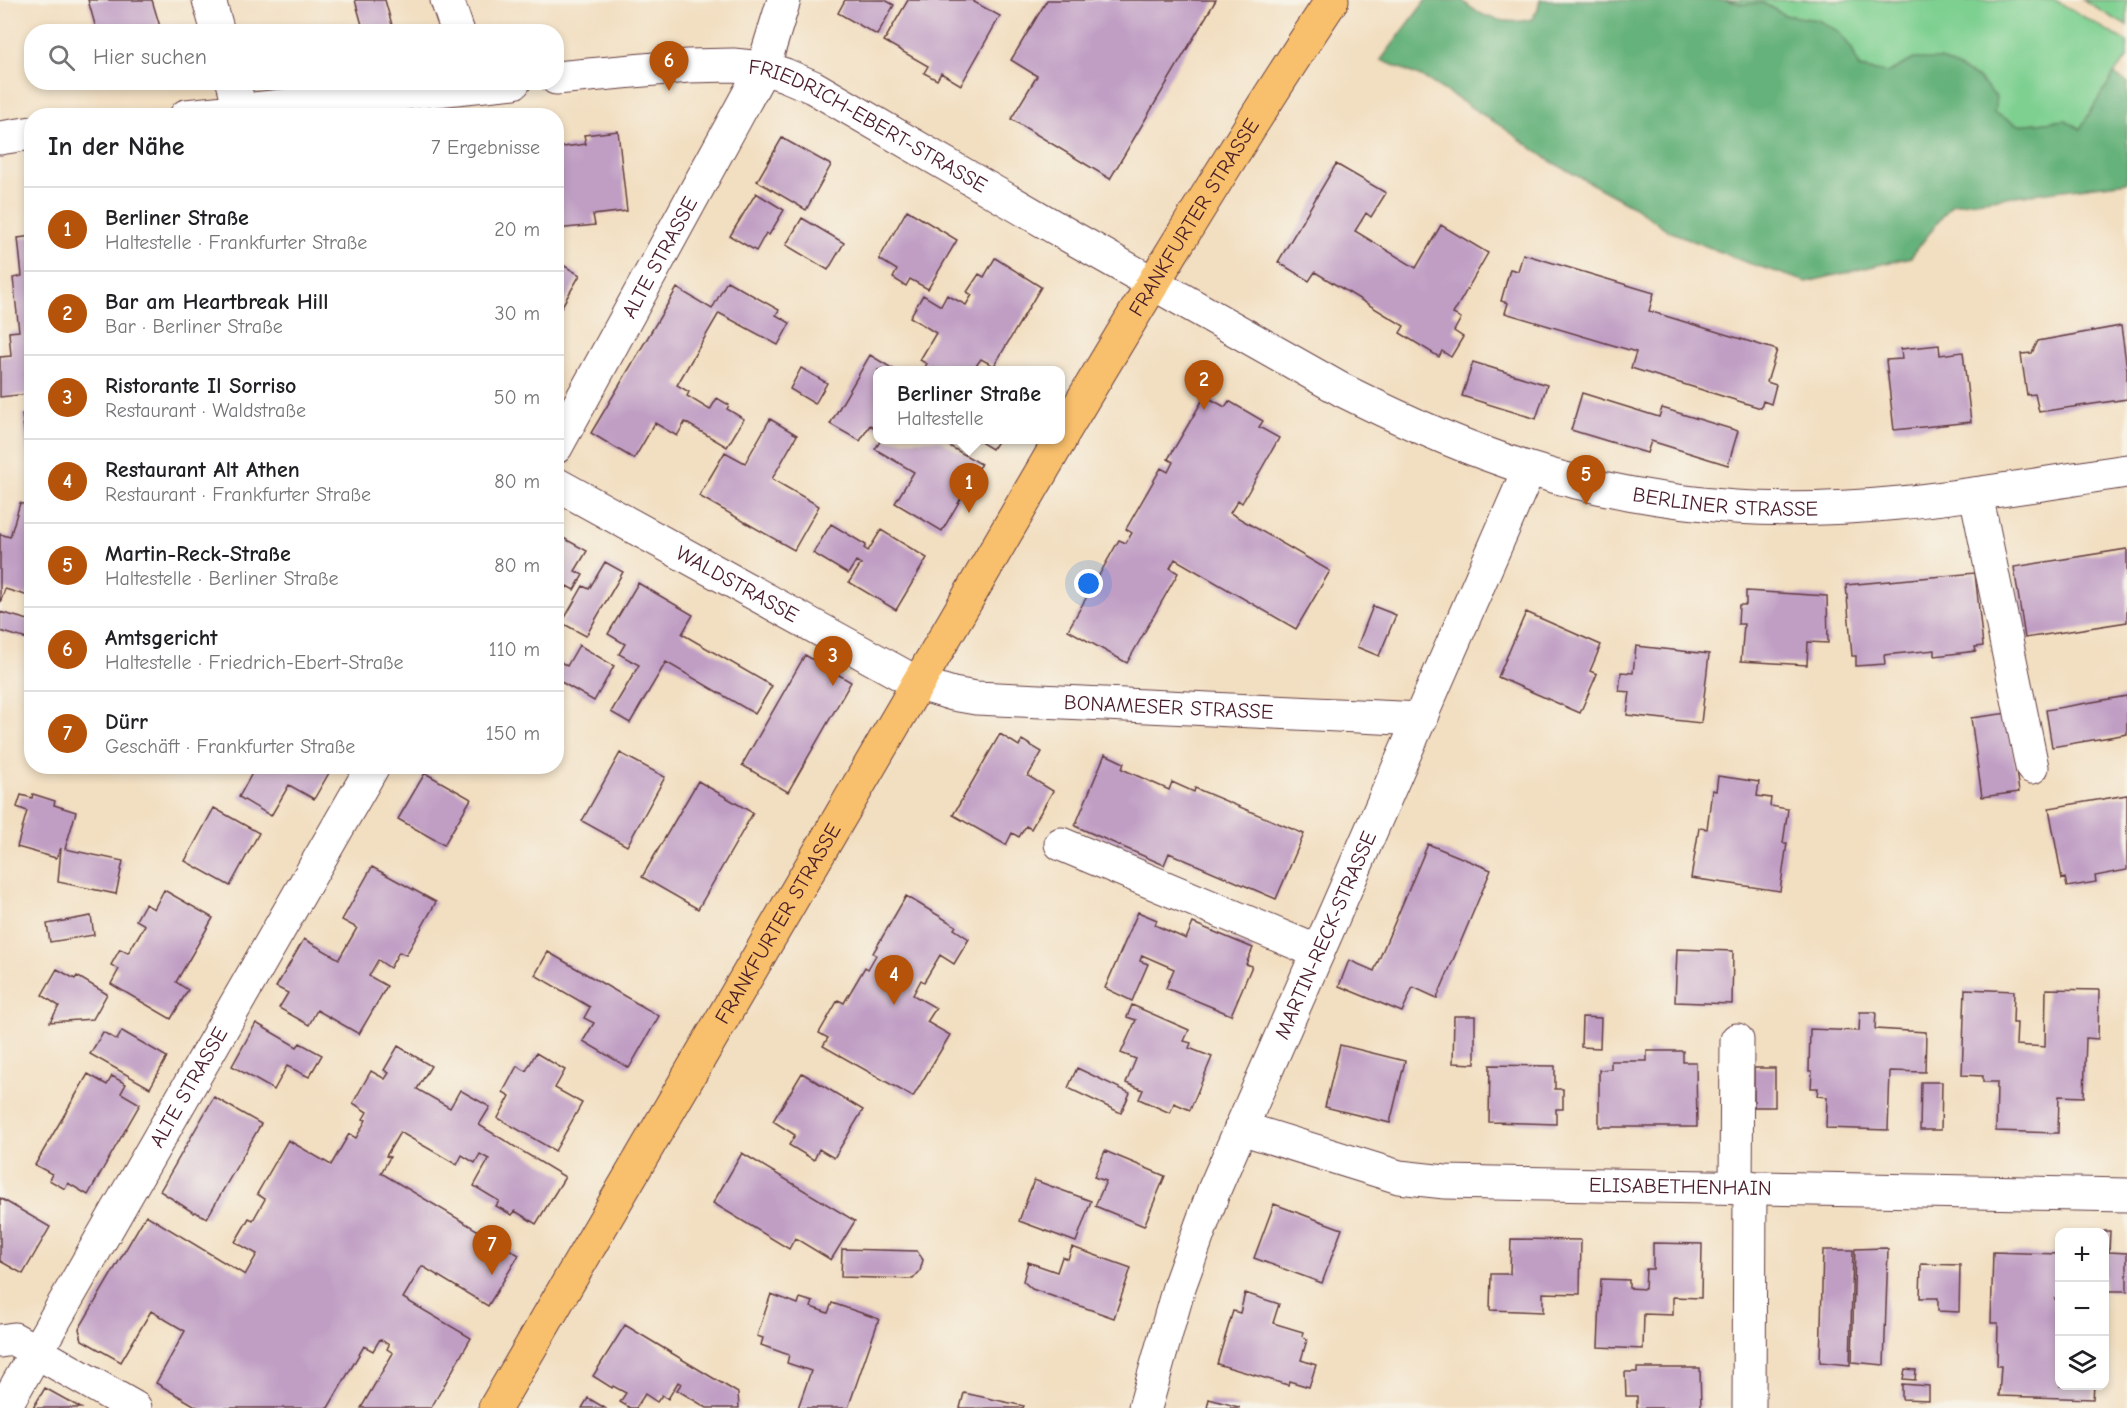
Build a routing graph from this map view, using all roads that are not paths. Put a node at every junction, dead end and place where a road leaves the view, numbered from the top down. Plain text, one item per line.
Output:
1 (209, 0) edge
2 (447, 0) edge
3 (784, 0) edge
4 (1332, 0) edge
5 (216, 24) edge
6 (455, 24) edge
7 (763, 68) junction
8 (564, 77) edge
9 (366, 90) edge
10 (237, 96) edge
11 (206, 108) edge
12 (24, 134) edge
13 (0, 138) edge
14 (1152, 283) junction
15 (1065, 431) edge
16 (564, 432) edge
17 (1057, 444) edge
18 (1529, 469) junction
19 (2127, 471) edge
20 (564, 488) edge
21 (1976, 494) junction
22 (917, 683) junction
23 (1421, 719) junction
24 (2031, 767) dead end
25 (368, 774) edge
26 (1061, 844) dead end
27 (1318, 952) junction
28 (1737, 1040) dead end
29 (1241, 1128) junction
30 (1743, 1187) junction
31 (2127, 1196) edge
32 (0, 1341) edge
33 (37, 1350) junction
34 (4, 1408) edge
35 (135, 1408) edge
36 (495, 1408) edge
37 (1145, 1408) edge
38 (1749, 1408) edge

1 - 5 street
2 - 6 street
3 - 7 street, ALTE STRASSE
4 - 14 main road, FRANKFURTER STRASSE
7 - 8 street, FRIEDRICH-EBERT-STRASSE
7 - 14 street, FRIEDRICH-EBERT-STRASSE
7 - 16 street, ALTE STRASSE
9 - 10 street
10 - 11 street
12 - 13 street
14 - 15 main road, FRANKFURTER STRASSE
14 - 18 street, BERLINER STRASSE
17 - 22 main road, FRANKFURTER STRASSE
18 - 21 street, BERLINER STRASSE
18 - 23 street, MARTIN-RECK-STRASSE
19 - 21 street, BERLINER STRASSE
20 - 22 street, WALDSTRASSE
21 - 24 street
22 - 23 street, BONAMESER STRASSE
22 - 36 main road, FRANKFURTER STRASSE
23 - 27 street, MARTIN-RECK-STRASSE
25 - 33 street, ALTE STRASSE
26 - 27 street
27 - 29 street, MARTIN-RECK-STRASSE
28 - 30 street
29 - 30 street, ELISABETHENHAIN
29 - 37 street, MARTIN-RECK-STRASSE
30 - 31 street, ELISABETHENHAIN
30 - 38 street
32 - 33 street
33 - 34 street, ALTE STRASSE
33 - 35 street

